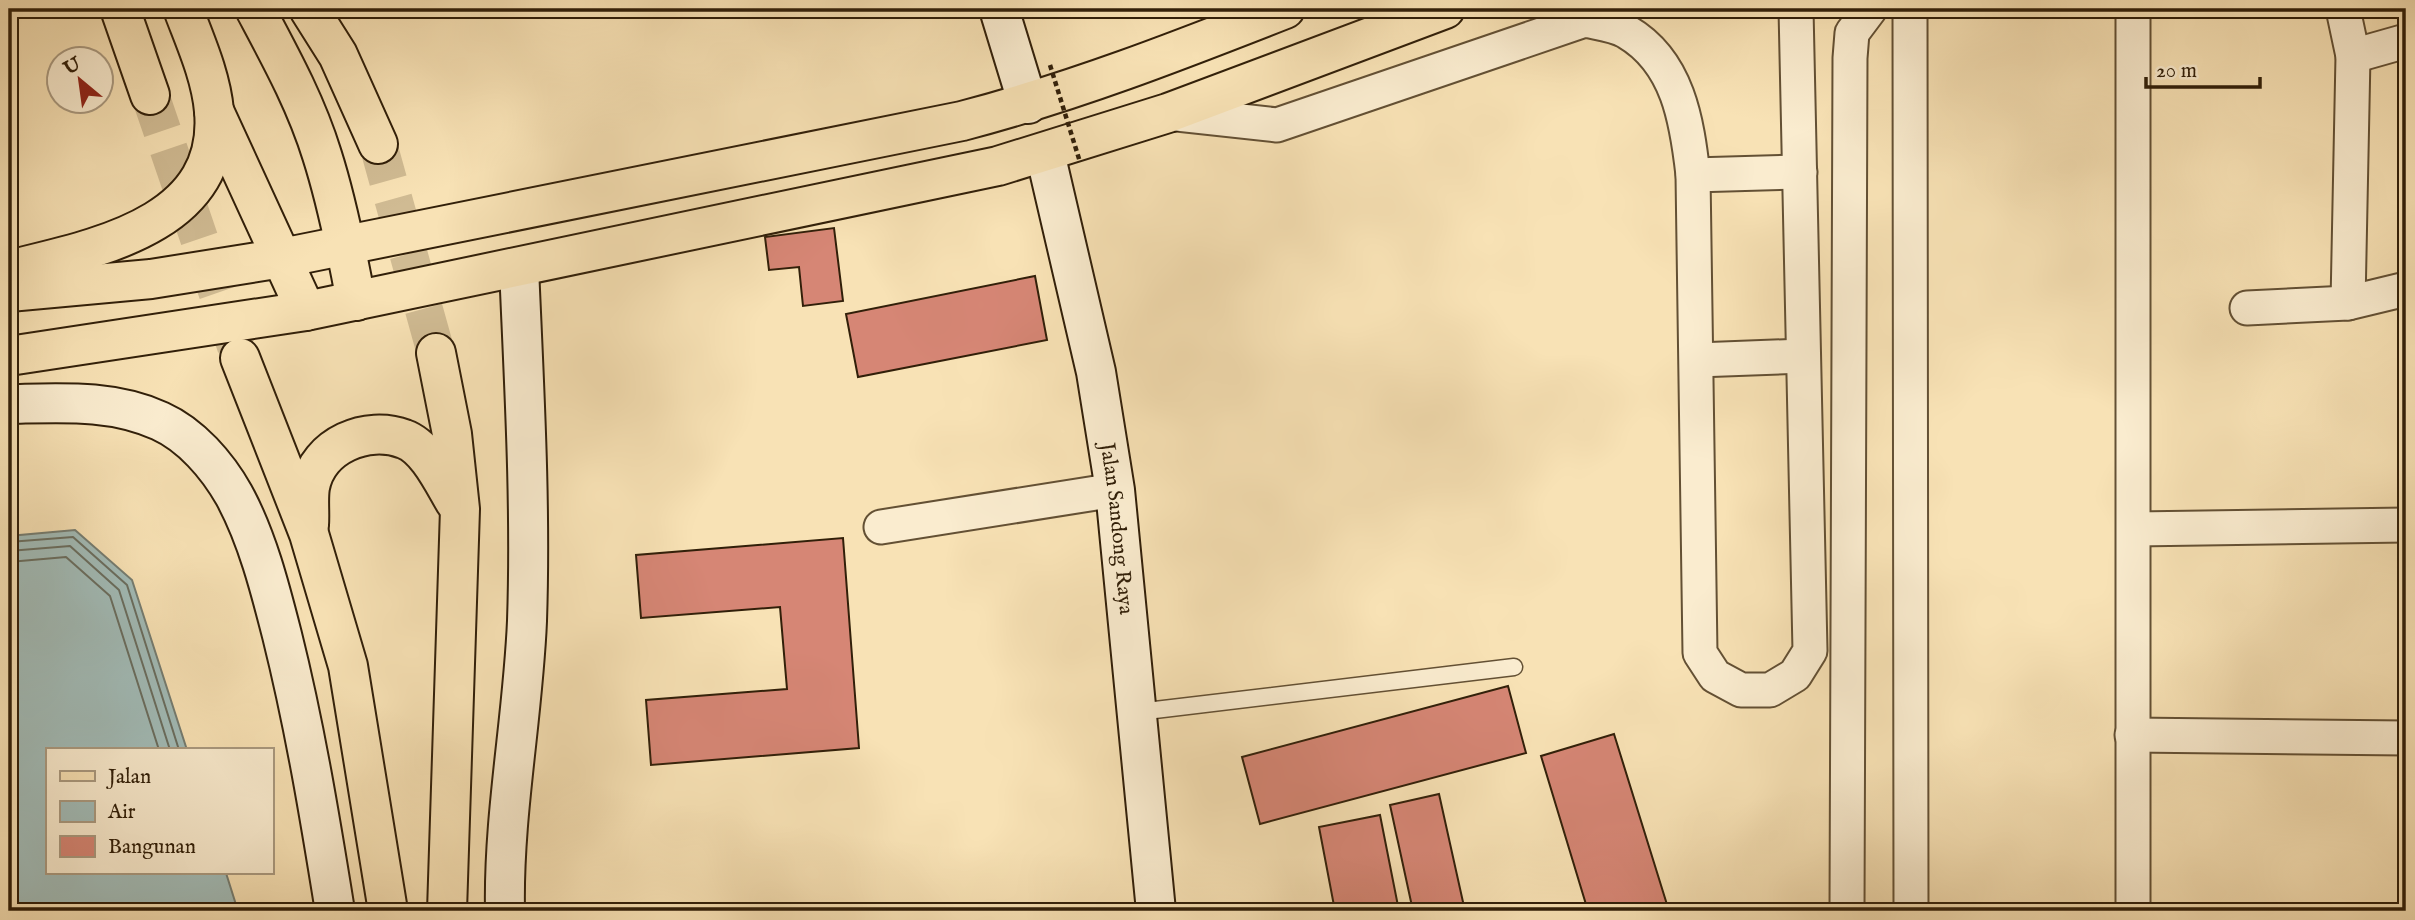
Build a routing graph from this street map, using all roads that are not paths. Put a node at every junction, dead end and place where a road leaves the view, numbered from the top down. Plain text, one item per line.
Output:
1 (120, 9) edge
2 (183, 9) edge
3 (255, 9) edge
4 (309, 9) edge
5 (999, 9) edge
6 (1285, 9) edge
7 (1445, 9) edge
8 (1796, 9) edge
9 (1870, 9) edge
10 (1910, 9) edge
11 (2133, 9) edge
12 (2343, 9) edge
13 (2406, 41) edge
14 (2353, 56) junction
15 (150, 95) tunnel mouth
16 (1028, 104) junction
17 (214, 111) junction
18 (1168, 113) junction
19 (378, 144) tunnel mouth
20 (1062, 158) junction
21 (1800, 172) junction
22 (1693, 175) junction
23 (345, 244) junction
24 (282, 258) junction
25 (519, 267) junction
26 (9, 271) edge
27 (2406, 289) edge
28 (9, 292) edge
29 (356, 301) junction
30 (2348, 303) junction
31 (2247, 308) dead end
32 (306, 311) junction
33 (436, 353) tunnel mouth
34 (9, 356) edge
35 (1803, 356) junction
36 (240, 358) tunnel mouth
37 (1698, 360) junction
38 (9, 404) edge
39 (1115, 490) junction
40 (460, 509) junction
41 (2406, 525) edge
42 (881, 527) dead end
43 (2135, 530) junction
44 (309, 534) junction
45 (1514, 667) dead end
46 (1138, 712) junction
47 (2132, 735) junction
48 (2406, 738) edge
49 (335, 911) edge
50 (388, 911) edge
51 (447, 911) edge
52 (505, 911) edge
53 (1156, 911) edge
54 (1847, 911) edge
55 (1911, 911) edge
56 (2133, 911) edge

1 - 15 main road
2 - 17 main road
3 - 23 main road
4 - 19 main road
5 - 16 street
6 - 16 main road
7 - 18 main road
8 - 21 street
9 - 54 street
10 - 55 street
11 - 43 street
12 - 14 street
13 - 14 street
14 - 30 street
16 - 23 main road
17 - 24 main road
17 - 26 main road
18 - 20 main road
18 - 22 street
20 - 25 main road
20 - 39 street, Jalan Sandong Raya
21 - 22 street
21 - 35 street
22 - 37 street
23 - 24 main road
23 - 29 main road
24 - 28 main road
24 - 32 main road
25 - 29 main road
25 - 52 street
27 - 30 street
29 - 32 main road
30 - 31 street
32 - 34 main road
33 - 40 main road
35 - 37 street
35 - 37 street
36 - 44 main road
38 - 49 street
39 - 42 street
39 - 46 street, Jalan Sandong Raya
40 - 44 main road
40 - 51 main road
41 - 43 street
43 - 47 street
44 - 50 main road
45 - 46 lane
46 - 53 street, Jalan Sandong Raya
47 - 48 street
47 - 56 street

